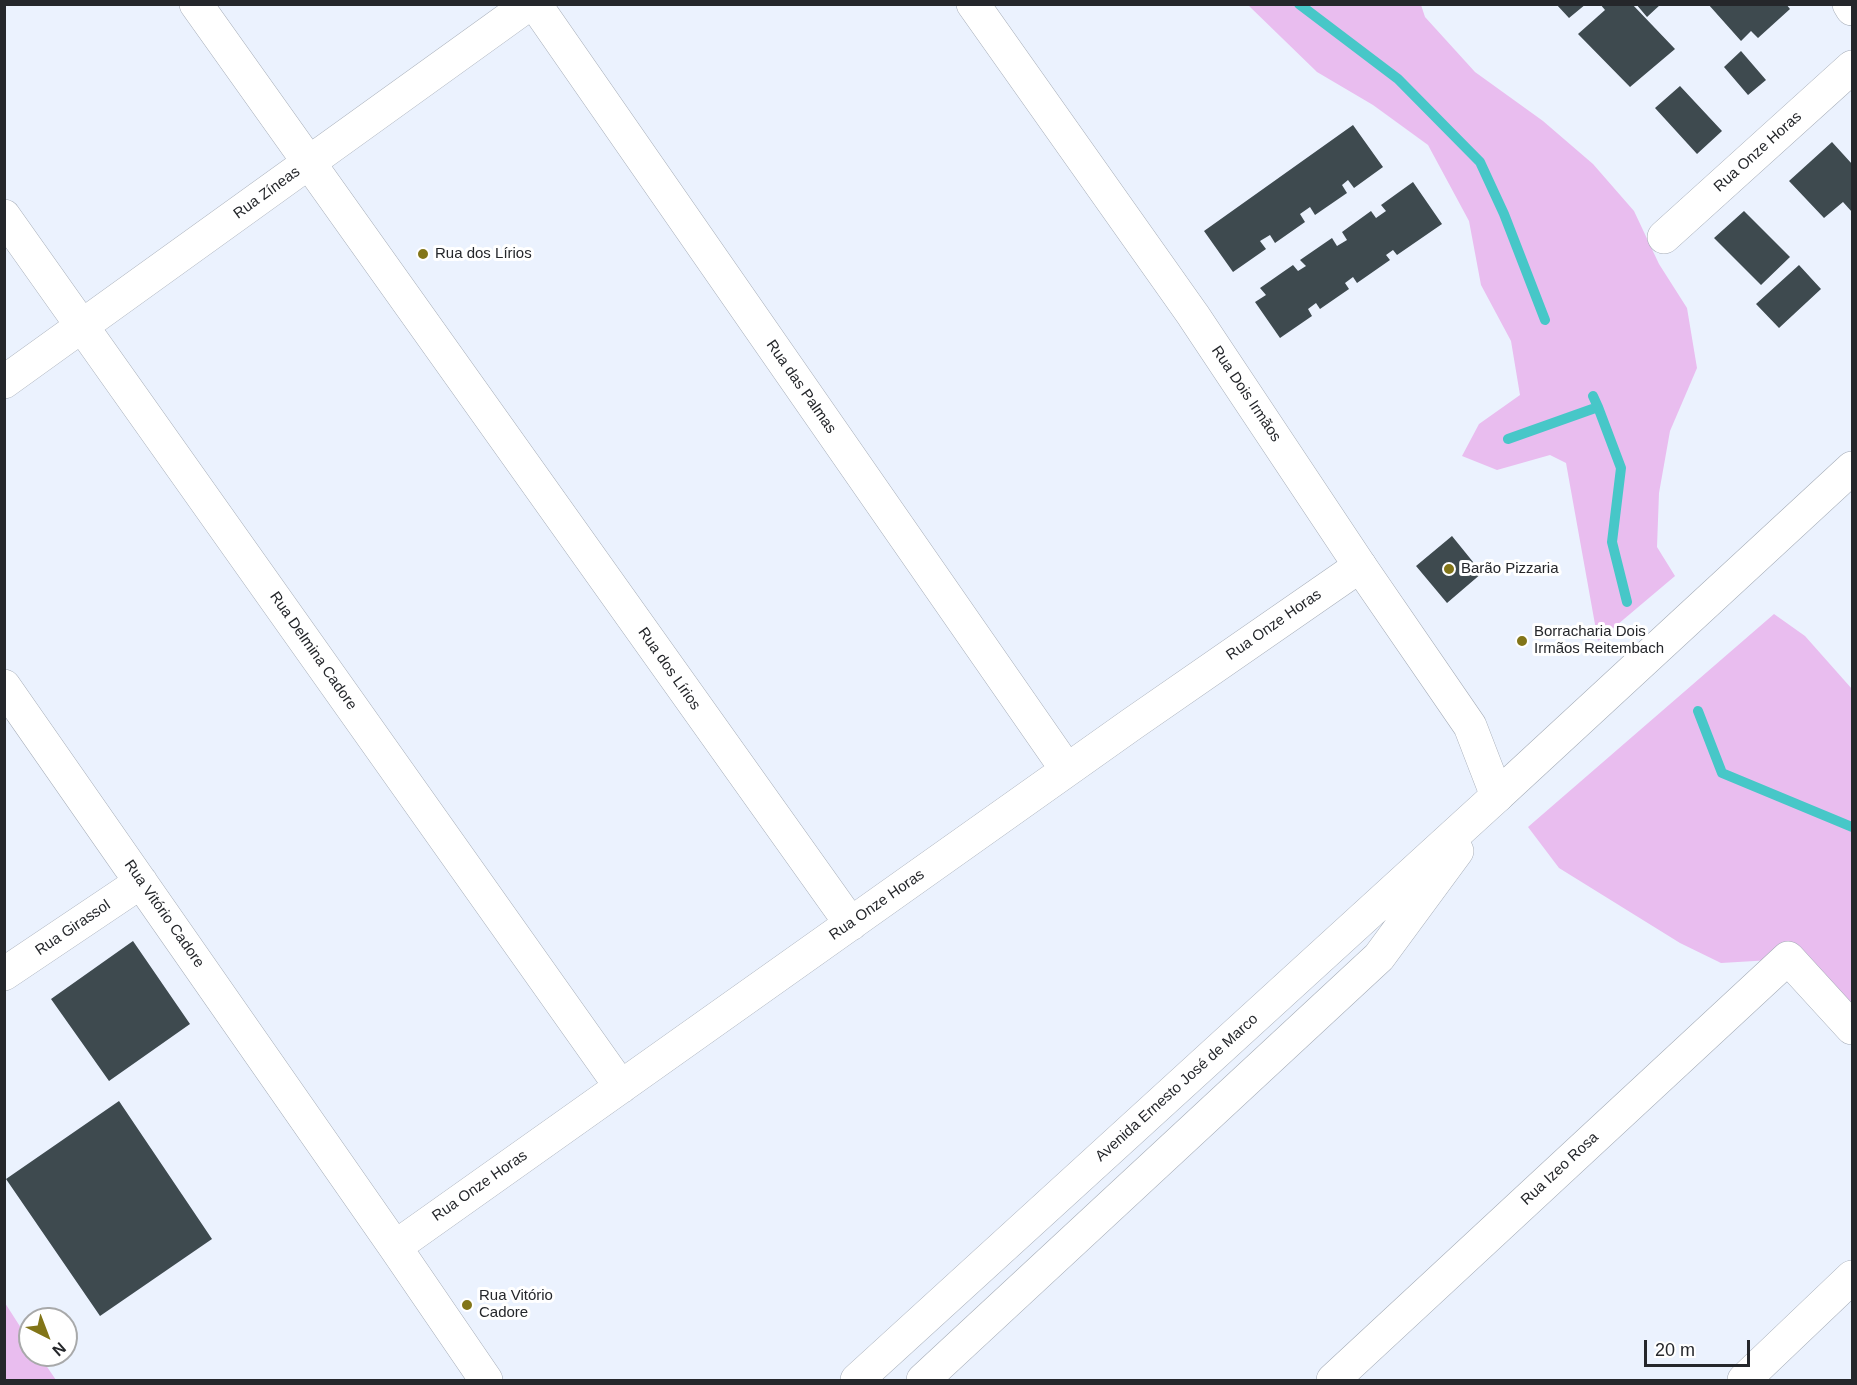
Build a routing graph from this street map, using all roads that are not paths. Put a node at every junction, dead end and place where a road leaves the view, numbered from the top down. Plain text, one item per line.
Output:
1 (196, 4) edge
2 (529, 4) edge
3 (535, 4) edge
4 (973, 4) edge
5 (1848, 4) edge
6 (1852, 9) edge
7 (1852, 67) edge
8 (309, 163) junction
9 (4, 216) edge
10 (1664, 237) dead end
11 (82, 326) junction
12 (4, 382) edge
13 (1852, 468) edge
14 (1360, 566) junction
15 (4, 686) edge
16 (1067, 770) junction
17 (1497, 796) junction
18 (141, 882) junction
19 (850, 924) junction
20 (4, 974) edge
21 (1852, 1028) edge
22 (621, 1087) junction
23 (395, 1247) junction
24 (1852, 1277) edge
25 (486, 1380) edge
26 (857, 1380) edge
27 (923, 1380) edge
28 (1333, 1380) edge
29 (1744, 1380) edge

1 - 8 street, Rua dos Lírios
2 - 8 street, Rua Zíneas
3 - 16 street, Rua das Palmas
4 - 14 street, Rua Dois Irmãos
5 - 6 street
7 - 10 street, Rua Onze Horas
8 - 11 street, Rua Zíneas
8 - 19 street, Rua dos Lírios
9 - 11 street, Rua Delmina Cadore
11 - 12 street, Rua Zíneas
11 - 22 street, Rua Delmina Cadore
13 - 17 street, Avenida Ernesto José de Marco
14 - 16 street, Rua Onze Horas
14 - 17 street, Rua Dois Irmãos
15 - 18 street, Rua Vitório Cadore
16 - 19 street, Rua Onze Horas
17 - 26 street, Avenida Ernesto José de Marco
17 - 27 street, Avenida Ernesto José de Marco
18 - 20 street, Rua Girassol
18 - 23 street, Rua Vitório Cadore
19 - 22 street, Rua Onze Horas
21 - 28 street, Rua Izeo Rosa
22 - 23 street, Rua Onze Horas
23 - 25 street, Rua Vitório Cadore
24 - 29 street

